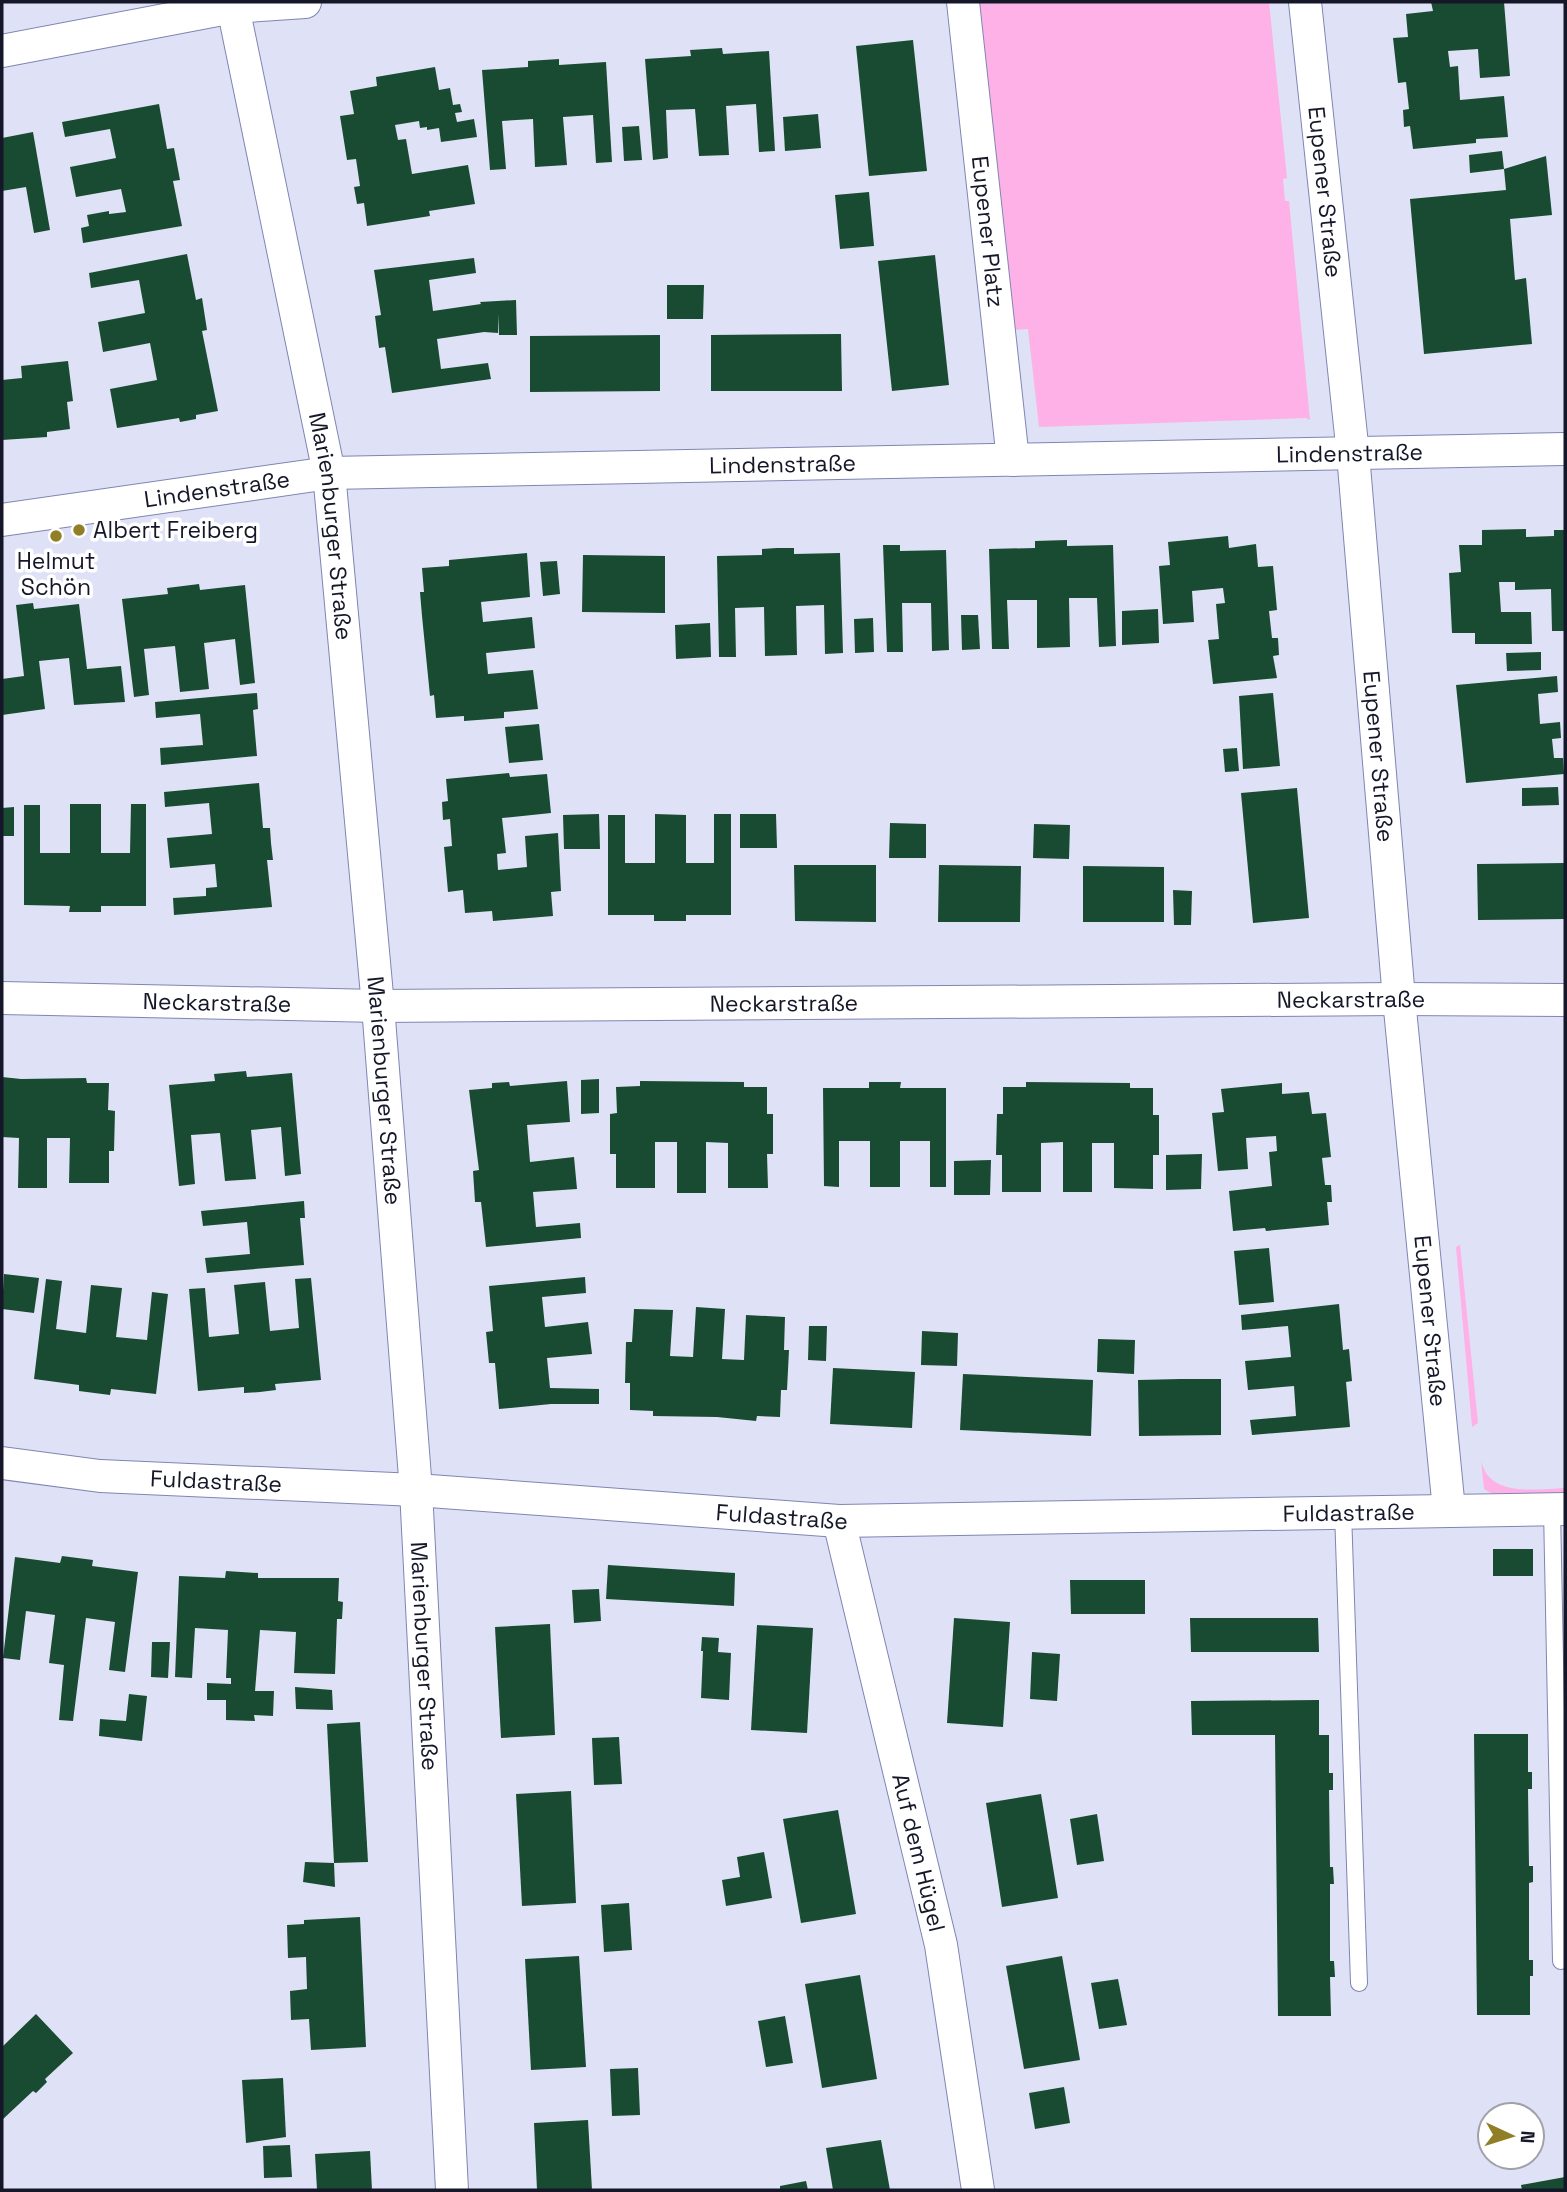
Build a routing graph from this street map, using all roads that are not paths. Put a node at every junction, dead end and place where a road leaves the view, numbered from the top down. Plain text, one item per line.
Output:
1 (305, 2) edge
2 (963, 2) edge
3 (1304, 2) edge
4 (232, 5) edge
5 (2, 51) edge
6 (1565, 449) edge
7 (1353, 454) junction
8 (1013, 460) junction
9 (329, 473) junction
10 (2, 520) edge
11 (2, 998) edge
12 (1399, 999) junction
13 (1565, 1000) edge
14 (378, 1006) junction
15 (2, 1463) edge
16 (416, 1490) junction
17 (1558, 1509) edge
18 (1449, 1510) junction
19 (1343, 1512) junction
20 (839, 1521) junction
21 (1561, 1961) dead end
22 (1359, 1983) dead end
23 (452, 2190) edge
24 (978, 2190) edge

1 - 4 street
2 - 8 street, Eupener Platz
3 - 7 street, Eupener Straße
4 - 5 street
4 - 9 street, Marienburger Straße
6 - 7 street, Lindenstraße
7 - 8 street, Lindenstraße
7 - 12 street, Eupener Straße
8 - 9 street, Lindenstraße
9 - 10 street, Lindenstraße
9 - 14 street, Marienburger Straße
11 - 14 street, Neckarstraße
12 - 13 street, Neckarstraße
12 - 14 street, Neckarstraße
12 - 18 street, Eupener Straße
14 - 16 street, Marienburger Straße
15 - 16 street, Fuldastraße
16 - 20 street, Fuldastraße
16 - 23 street, Marienburger Straße
17 - 18 street, Fuldastraße
17 - 21 lane
18 - 19 street, Fuldastraße
19 - 20 street, Fuldastraße
19 - 22 lane
20 - 24 street, Auf dem Hügel

